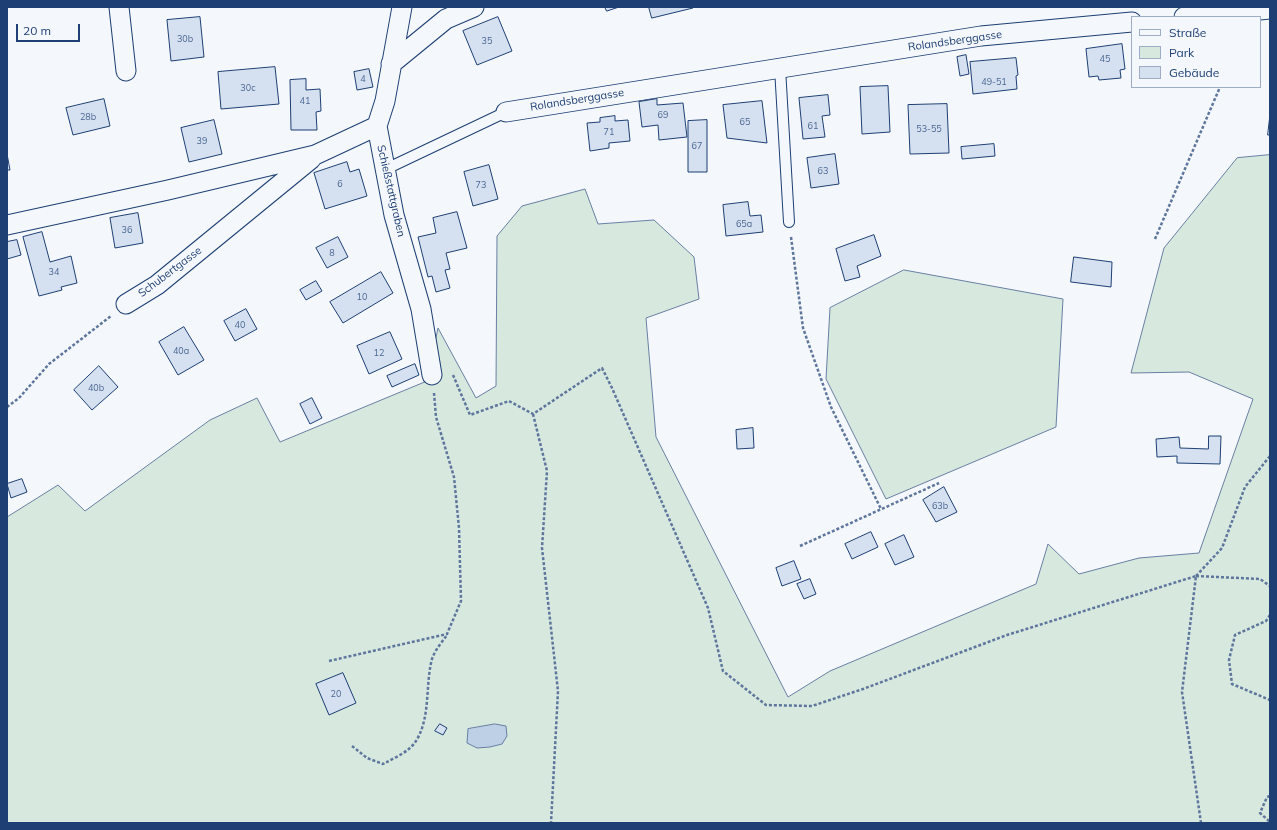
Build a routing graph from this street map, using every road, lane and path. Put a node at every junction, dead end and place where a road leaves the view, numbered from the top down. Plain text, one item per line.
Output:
1 (119, 7) edge
2 (402, 7) edge
3 (474, 7) edge
4 (1270, 9) edge
5 (1195, 16) edge
6 (1131, 22) edge
7 (392, 64) junction
8 (780, 68) junction
9 (126, 72) dead end
10 (1220, 88) edge
11 (506, 112) joint
12 (376, 126) junction
13 (315, 155) junction
14 (386, 169) junction
15 (789, 222) joint
16 (7, 225) edge
17 (1155, 239) dead end
18 (126, 304) joint
19 (452, 373) dead end
20 (432, 375) joint
21 (7, 407) edge
22 (533, 414) junction
23 (1270, 456) edge
24 (939, 483) dead end
25 (881, 509) junction
26 (800, 546) dead end
27 (1196, 576) junction
28 (1270, 586) edge
29 (1270, 614) edge
30 (447, 634) junction
31 (329, 661) dead end
32 (1270, 700) edge
33 (352, 746) dead end
34 (1270, 796) edge
35 (1270, 822) edge
36 (551, 823) edge
37 (1201, 823) edge

1 - 9 street
2 - 7 street
3 - 7 street
4 - 5 street
6 - 8 street, Rolandsberggasse
7 - 12 street
8 - 11 street, Rolandsberggasse
8 - 15 lane
10 - 17 path
11 - 14 lane, Rolandsberggasse
12 - 13 street, Schubertgasse
12 - 14 street, Schießstattgraben
13 - 16 street, Schubertgasse
13 - 18 street, Schubertgasse
14 - 20 street, Schießstattgraben
15 - 25 path
18 - 21 path
19 - 22 path
20 - 30 path
22 - 27 path
22 - 36 path
23 - 27 path
24 - 25 path
25 - 26 path
27 - 28 path
27 - 37 path
29 - 32 path
30 - 31 path
30 - 33 path
34 - 35 path

